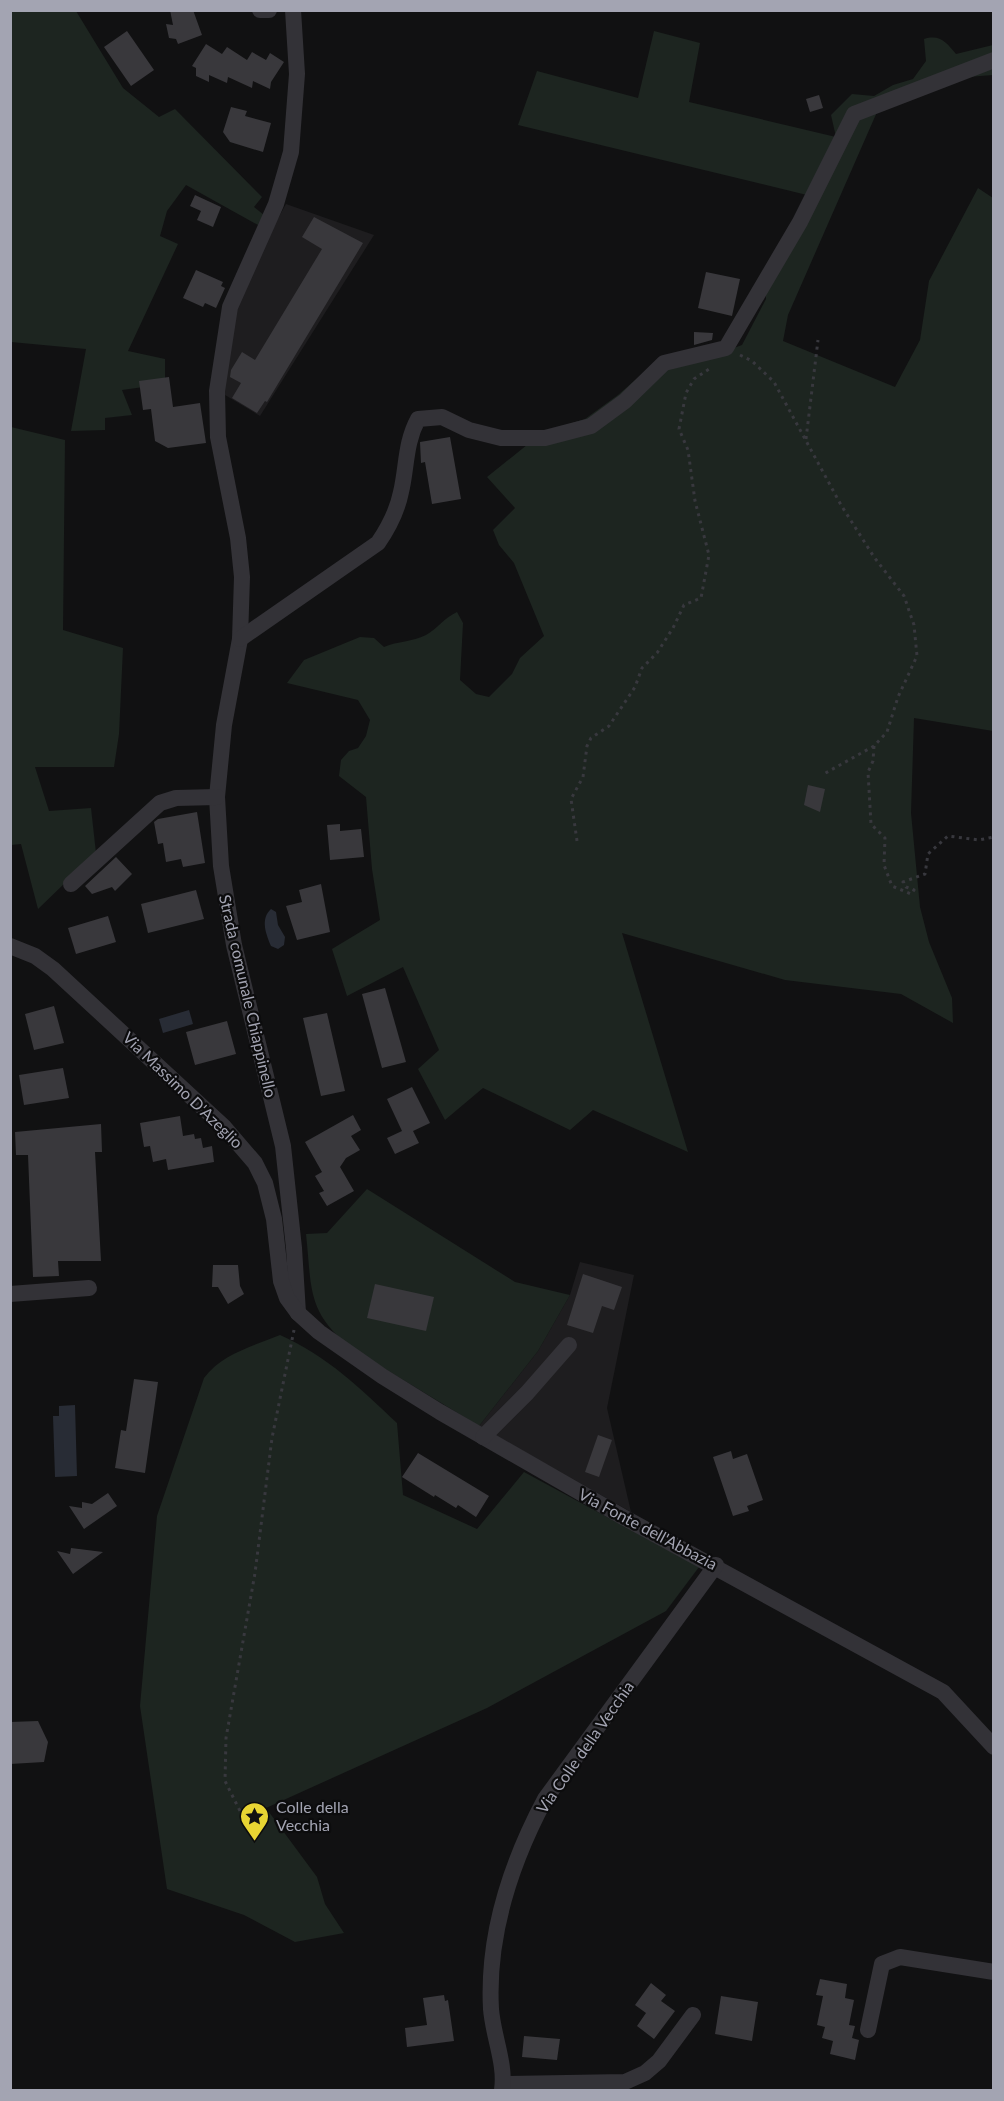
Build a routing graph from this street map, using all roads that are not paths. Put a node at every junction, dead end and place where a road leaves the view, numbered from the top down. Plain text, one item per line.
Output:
1 (260, 10) edge
2 (269, 10) edge
3 (292, 10) edge
4 (993, 60) edge
5 (240, 639) junction
6 (217, 797) junction
7 (71, 884) dead end
8 (10, 946) edge
9 (89, 1288) dead end
10 (10, 1294) edge
11 (298, 1314) junction
12 (569, 1344) dead end
13 (483, 1437) junction
14 (716, 1565) junction
15 (993, 1747) edge
16 (993, 1972) edge
17 (693, 2015) dead end
18 (868, 2030) dead end
19 (603, 2086) edge
20 (503, 2087) edge

1 - 2 street
3 - 5 street, Strada comunale Chiappinello
4 - 5 street
5 - 6 street, Strada comunale Chiappinello
6 - 7 street
6 - 11 street, Strada comunale Chiappinello
8 - 11 street, Via Massimo D'Azeglio
9 - 10 street
11 - 13 street, Via Fonte dell'Abbazia
12 - 13 street
13 - 14 street, Via Fonte dell'Abbazia
14 - 15 street, Via Fonte dell'Abbazia
14 - 20 street, Via Colle della Vecchia
16 - 18 street
17 - 19 street
19 - 20 street

